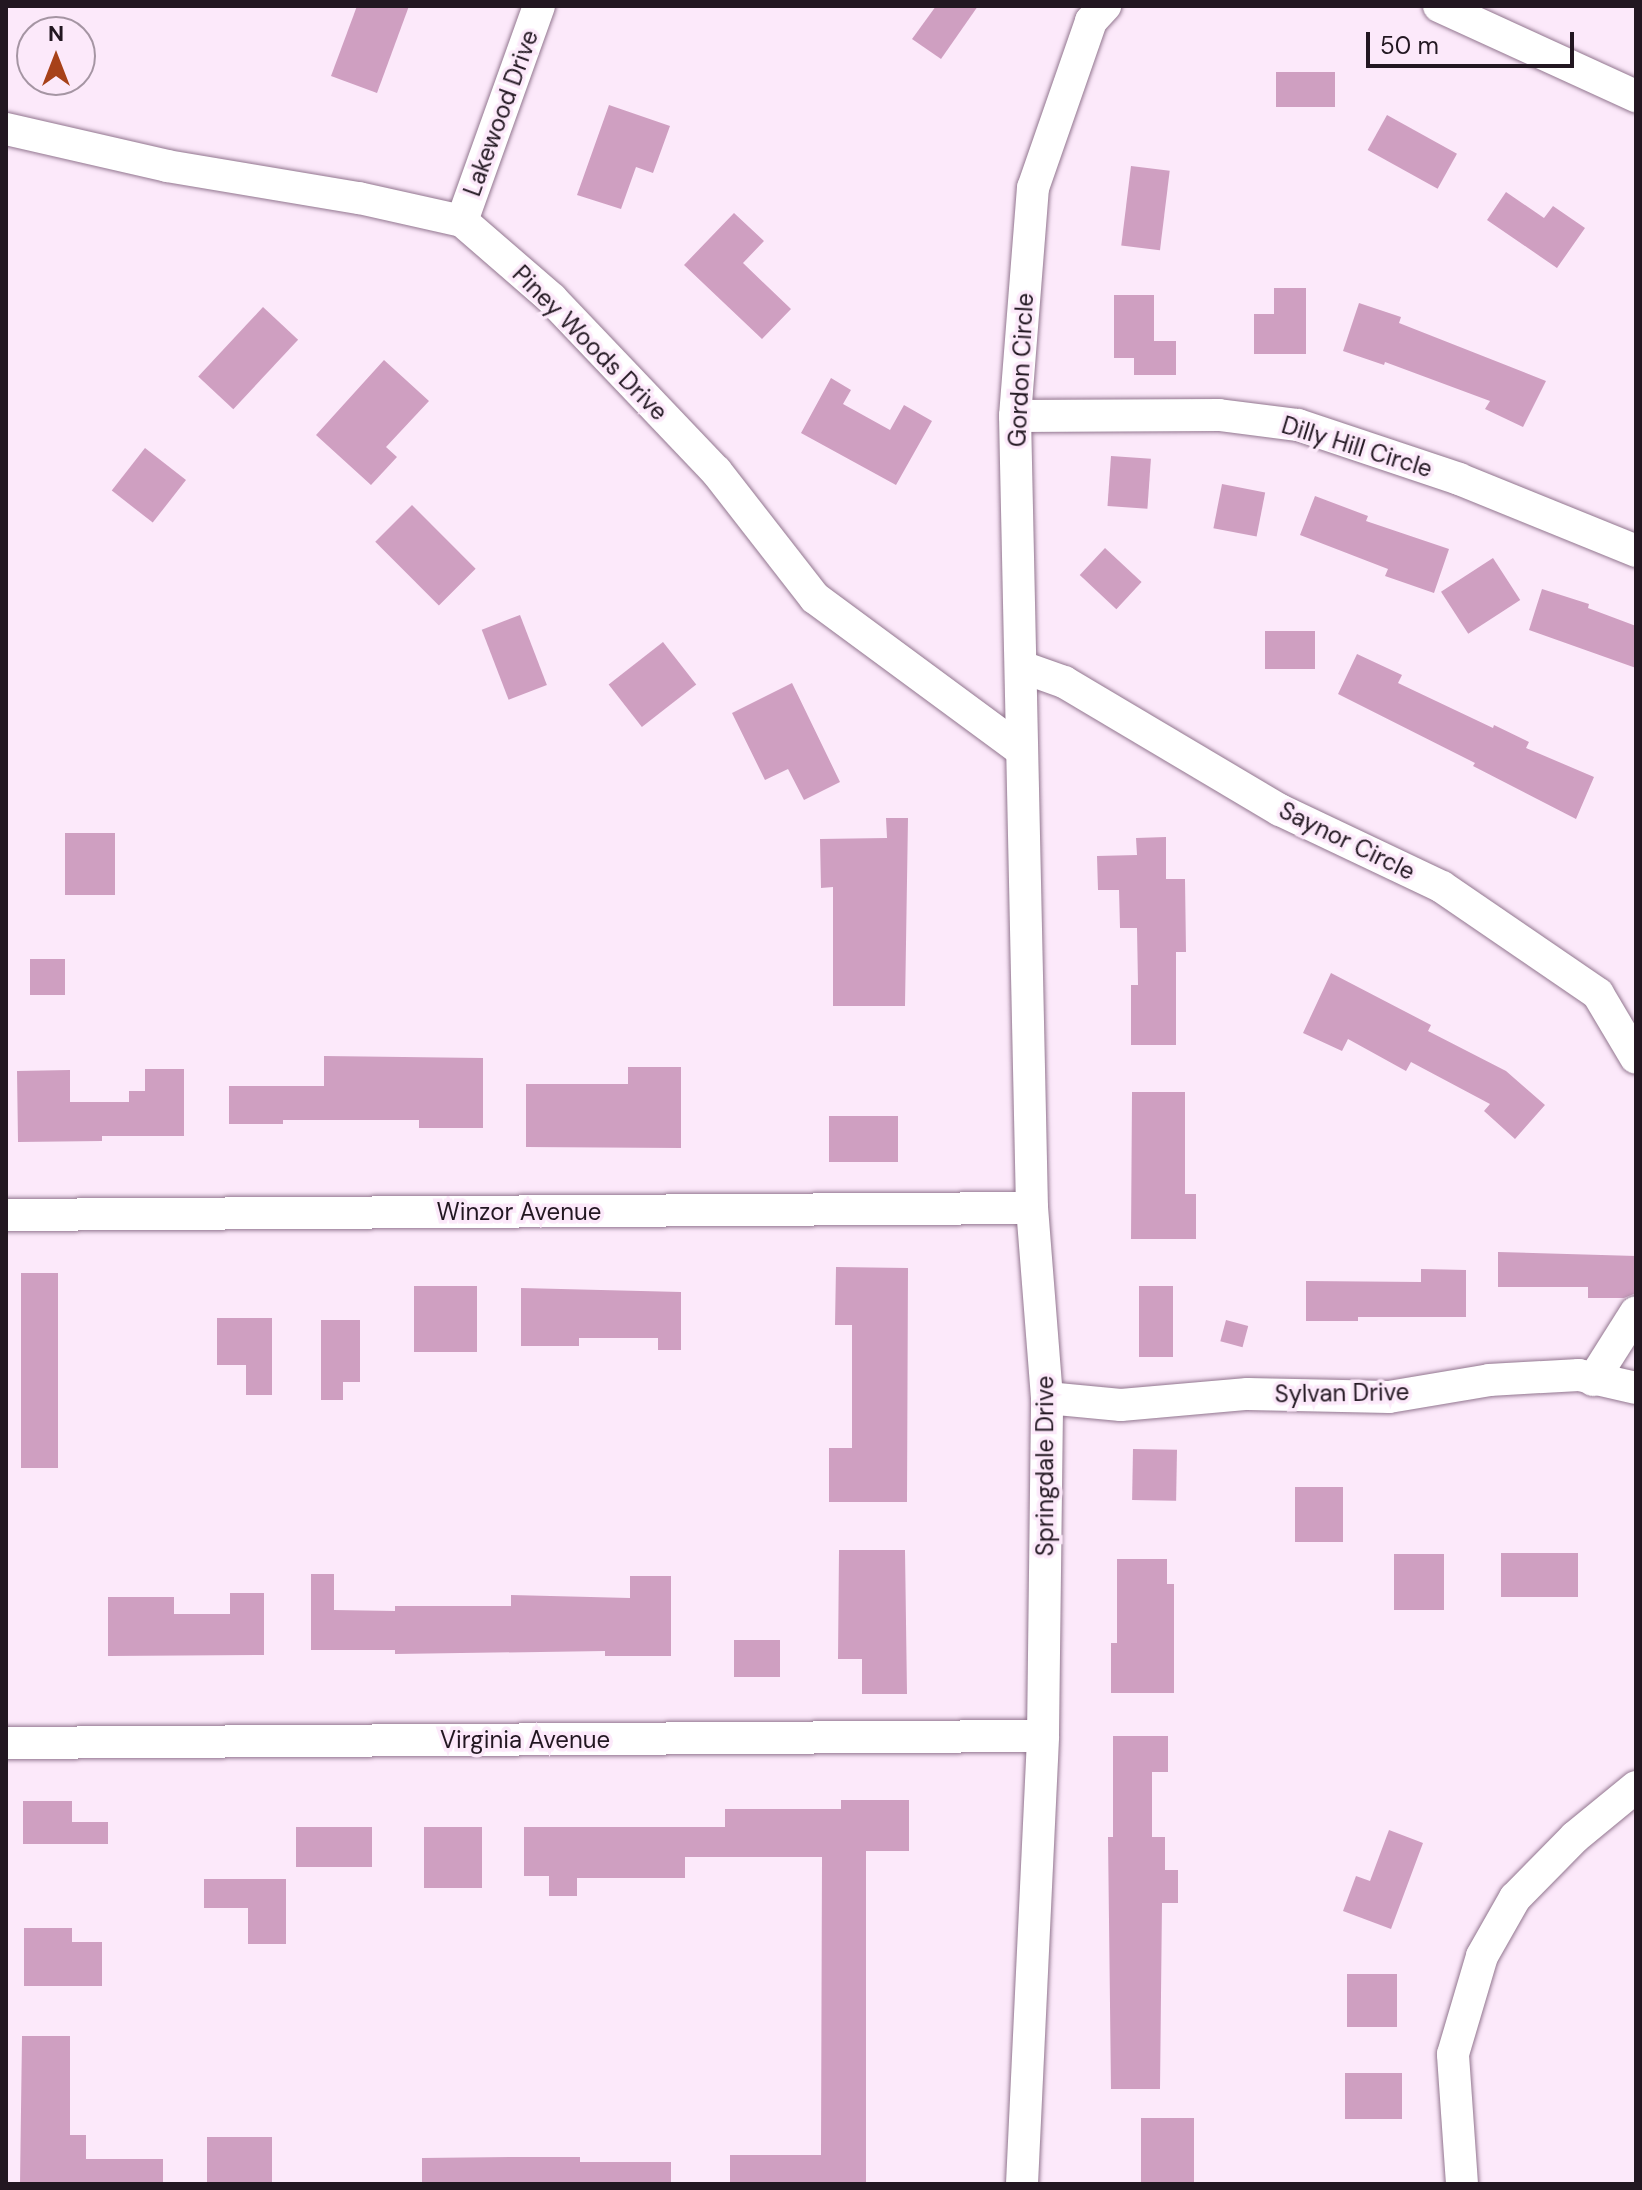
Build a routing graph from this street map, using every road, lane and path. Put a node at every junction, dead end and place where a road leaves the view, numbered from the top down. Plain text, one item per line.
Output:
1 (539, 6) edge
2 (1105, 6) edge
3 (1439, 6) edge
4 (1636, 96) edge
5 (6, 129) edge
6 (462, 221) junction
7 (1015, 416) junction
8 (1636, 551) edge
9 (1022, 667) junction
10 (1020, 749) junction
11 (1636, 1058) edge
12 (1032, 1208) junction
13 (6, 1215) edge
14 (1636, 1312) edge
15 (1593, 1380) junction
16 (1636, 1388) edge
17 (1047, 1398) junction
18 (1043, 1736) junction
19 (6, 1743) edge
20 (1636, 1788) edge
21 (1022, 2184) edge
22 (1462, 2184) edge

1 - 6 street, Lakewood Drive
2 - 7 street, Gordon Circle
3 - 4 street
5 - 6 street, Piney Woods Drive
6 - 10 street, Piney Woods Drive
7 - 8 street, Dilly Hill Circle
7 - 9 street, Gordon Circle
9 - 10 street, Gordon Circle
9 - 11 street, Saynor Circle
10 - 12 street, Springdale Drive
12 - 13 street, Winzor Avenue
12 - 17 street, Springdale Drive
14 - 15 street
15 - 16 street, Sylvan Drive
15 - 17 street, Sylvan Drive
17 - 18 street, Springdale Drive
18 - 19 street, Virginia Avenue
18 - 21 street, Springdale Drive
20 - 22 street

